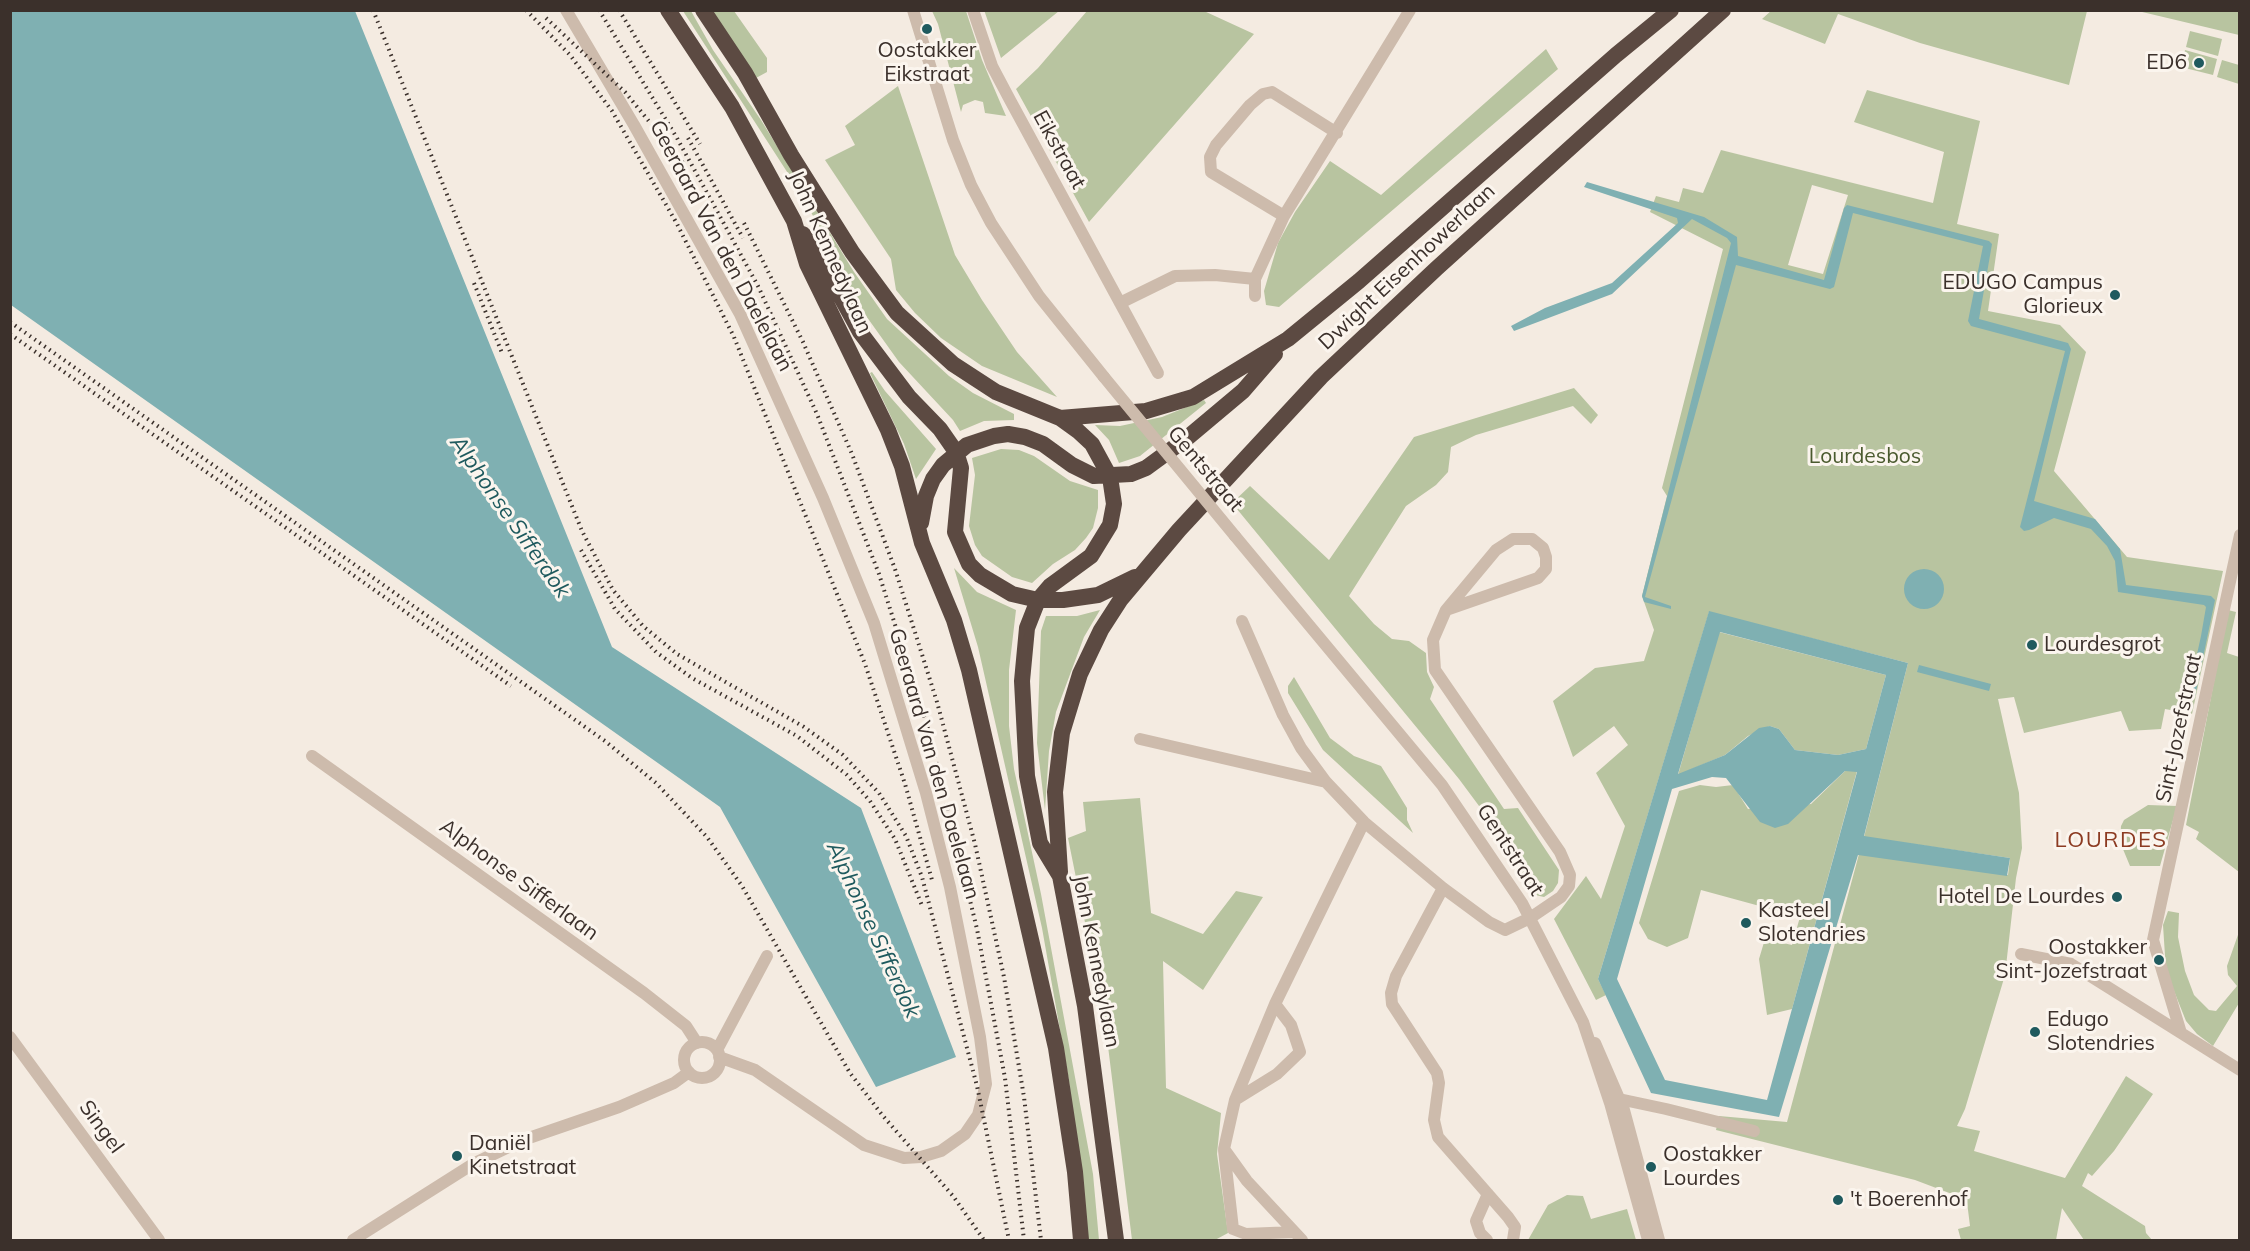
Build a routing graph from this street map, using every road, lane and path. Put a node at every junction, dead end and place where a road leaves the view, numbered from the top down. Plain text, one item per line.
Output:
1 (566, 10) edge
2 (668, 10) edge
3 (703, 10) edge
4 (913, 10) edge
5 (974, 10) edge
6 (1410, 10) edge
7 (1671, 10) edge
8 (1723, 10) edge
9 (1337, 133) junction
10 (1284, 216) junction
11 (794, 221) junction
12 (1255, 279) junction
13 (1255, 296) dead end
14 (1120, 303) junction
15 (1288, 339) junction
16 (1158, 373) dead end
17 (1060, 418) junction
18 (956, 452) junction
19 (1110, 477) junction
20 (920, 527) junction
21 (2240, 535) edge
22 (1140, 575) junction
23 (1038, 600) junction
24 (1446, 610) junction
25 (1242, 621) dead end
26 (1140, 738) dead end
27 (312, 756) dead end
28 (1326, 782) junction
29 (1364, 822) junction
30 (1060, 876) junction
31 (1443, 888) junction
32 (1530, 918) junction
33 (2021, 954) dead end
34 (767, 956) dead end
35 (1275, 1004) junction
36 (2181, 1033) junction
37 (10, 1037) edge
38 (697, 1043) junction
39 (718, 1054) junction
40 (2240, 1070) edge
41 (689, 1072) junction
42 (1235, 1100) junction
43 (1615, 1101) junction
44 (1754, 1131) dead end
45 (1224, 1149) junction
46 (1488, 1194) junction
47 (1298, 1236) edge
48 (159, 1240) edge
49 (353, 1240) edge
50 (1081, 1240) edge
51 (1116, 1240) edge
52 (1487, 1240) edge
53 (1513, 1240) edge
54 (1648, 1240) edge
55 (1659, 1240) edge

1 - 39 street, Geeraard Van den Daelelaan
2 - 11 highway, John Kennedylaan
3 - 17 highway, John Kennedylaan
4 - 32 street, Gentstraat, bridge
5 - 14 street, Eikstraat
6 - 9 street
7 - 15 highway, Dwight Eisenhowerlaan
8 - 22 highway, Dwight Eisenhowerlaan
9 - 10 street
9 - 10 street
10 - 12 street
11 - 18 highway, Dwight Eisenhowerlaan
11 - 20 highway, John Kennedylaan
12 - 13 street
12 - 14 street
14 - 16 street, Eikstraat
15 - 17 highway, John Kennedylaan
15 - 19 highway, John Kennedylaan
17 - 19 highway, John Kennedylaan
18 - 19 highway, John Kennedylaan
18 - 20 highway, John Kennedylaan
18 - 23 highway, Dwight Eisenhowerlaan
19 - 23 highway, John Kennedylaan
20 - 50 highway, John Kennedylaan
21 - 36 street, Sint-Jozefstraat
22 - 23 highway, Dwight Eisenhowerlaan
22 - 30 highway, Dwight Eisenhowerlaan
23 - 30 highway, John Kennedylaan
24 - 24 street
24 - 32 street
25 - 28 street, Gentstraat
26 - 28 street
27 - 38 street, Alphonse Sifferlaan
28 - 29 street, Gentstraat
29 - 31 street, Gentstraat
29 - 35 street
30 - 51 highway, John Kennedylaan
31 - 32 street, Gentstraat
31 - 46 street
32 - 43 street, Gentstraat
33 - 36 street
34 - 39 street
35 - 42 street
35 - 42 street
36 - 40 street
37 - 48 street, Singel
38 - 39 street
38 - 41 street
39 - 41 street
41 - 49 street
42 - 45 street
43 - 44 street
43 - 54 street, Gentstraat
43 - 55 street, Gentstraat
45 - 47 street
45 - 47 street
46 - 52 street
46 - 53 street

